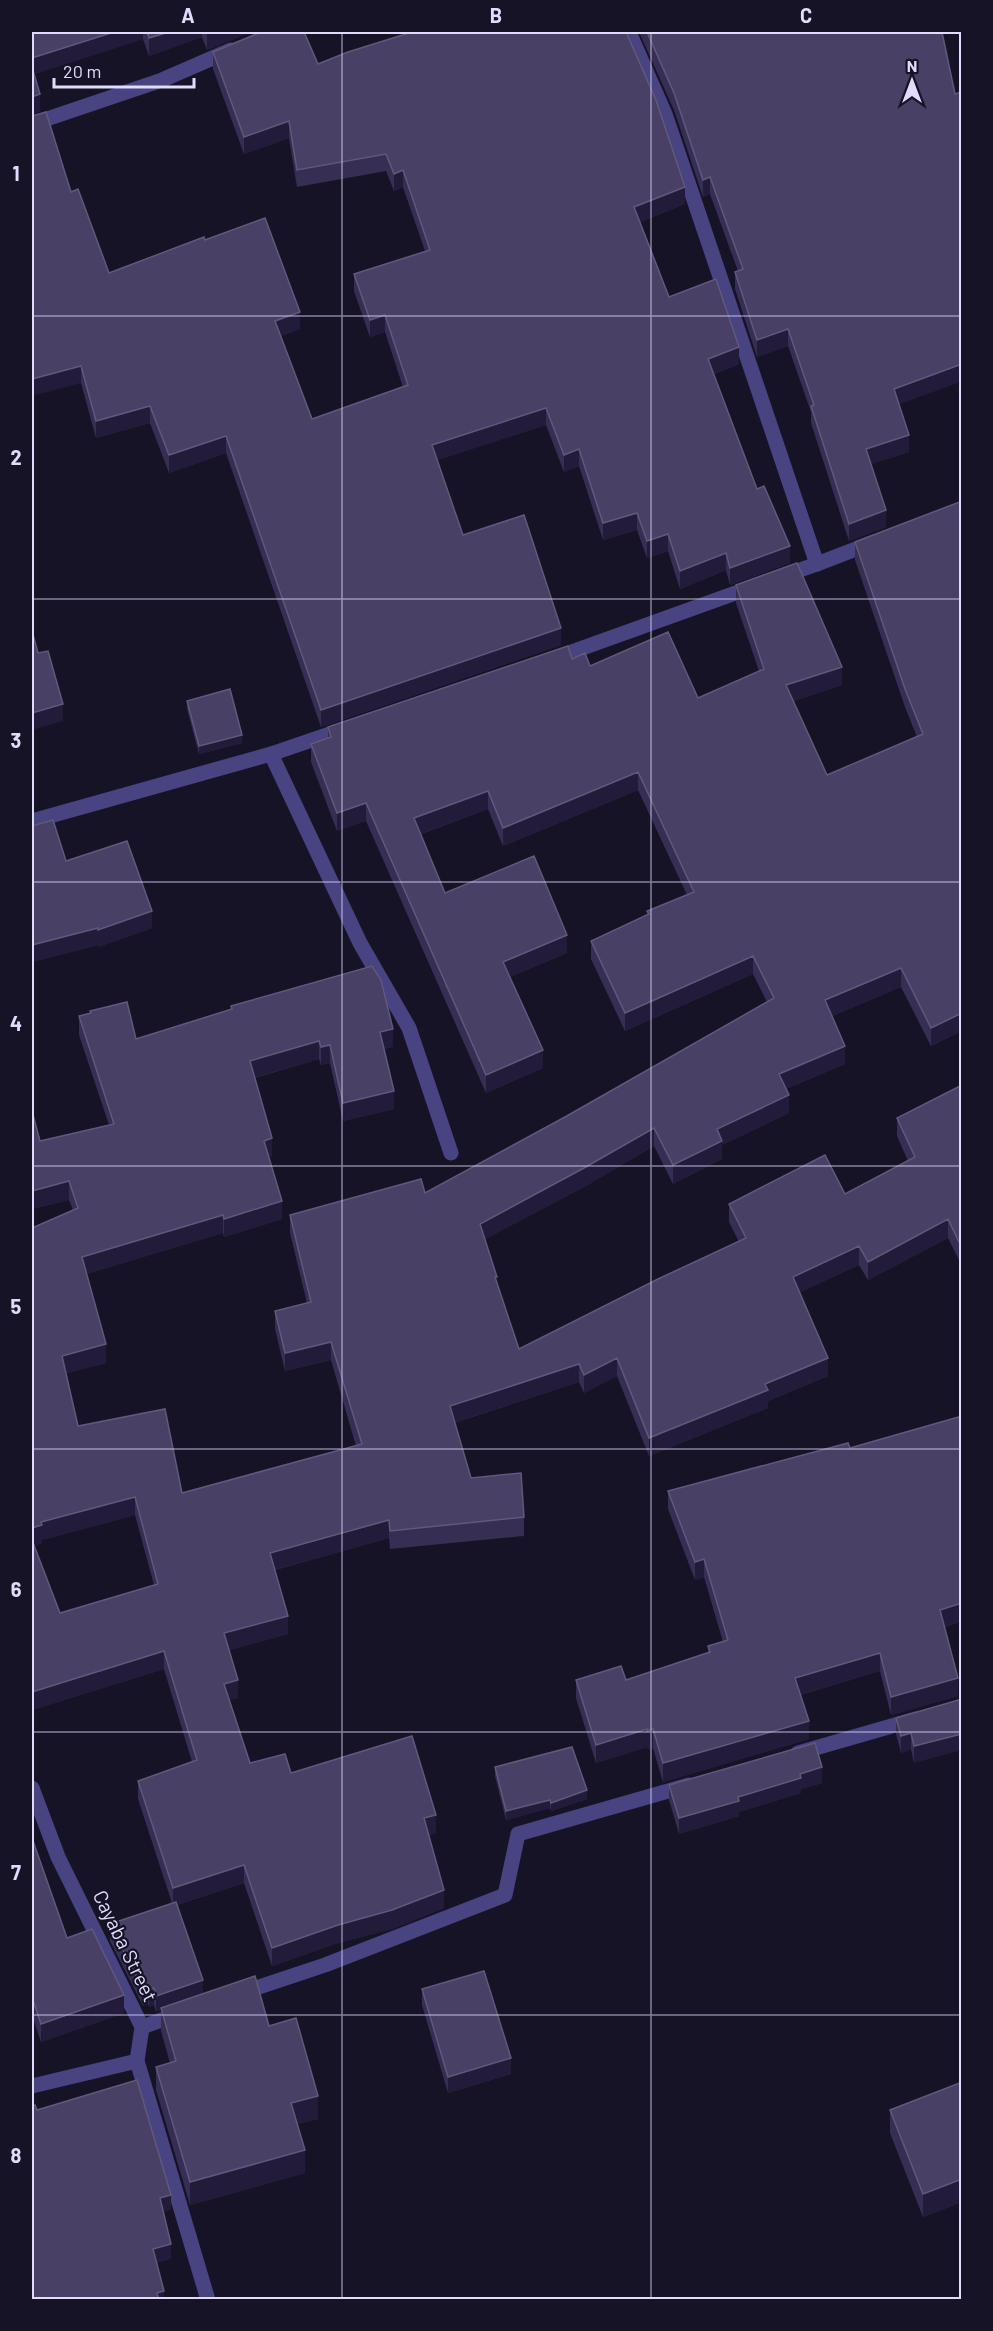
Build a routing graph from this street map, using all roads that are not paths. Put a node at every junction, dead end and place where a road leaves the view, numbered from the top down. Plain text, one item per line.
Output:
1 (628, 32) edge
2 (244, 45) edge
3 (32, 124) edge
4 (884, 538) edge
5 (816, 564) junction
6 (543, 662) edge
7 (361, 723) edge
8 (271, 754) junction
9 (32, 821) edge
10 (451, 1153) dead end
11 (929, 1715) edge
12 (782, 1758) edge
13 (701, 1781) edge
14 (32, 1788) edge
15 (228, 1998) edge
16 (195, 2008) edge
17 (141, 2027) junction
18 (137, 2061) junction
19 (32, 2086) edge
20 (208, 2300) edge

1 - 5 street
2 - 3 street
4 - 5 street
5 - 6 street
7 - 8 street
8 - 9 street
8 - 10 street
11 - 12 street
13 - 15 street
14 - 17 street, Cayaba Street
16 - 17 street
17 - 18 street, Cayaba Street
18 - 19 street
18 - 20 street, Cayaba Street

